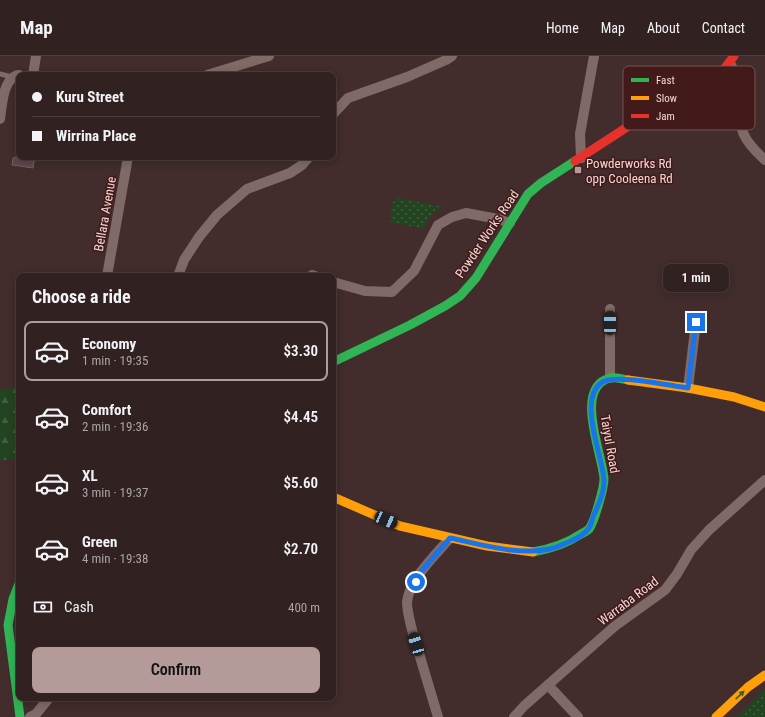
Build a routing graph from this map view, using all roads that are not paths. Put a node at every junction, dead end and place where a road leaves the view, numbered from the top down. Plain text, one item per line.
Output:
1 (36, 56) edge
2 (269, 56) edge
3 (452, 56) edge
4 (594, 56) edge
5 (33, 72) edge
6 (217, 72) edge
7 (0, 74) edge
8 (16, 76) edge
9 (336, 111) edge
10 (0, 119) edge
11 (623, 130) edge
12 (742, 130) edge
13 (581, 158) junction
14 (127, 160) edge
15 (306, 160) edge
16 (765, 160) edge
17 (510, 223) junction
18 (108, 273) edge
19 (179, 273) edge
20 (336, 283) edge
21 (610, 309) dead end
22 (696, 322) dead end
23 (336, 361) edge
24 (610, 378) junction
25 (688, 388) junction
26 (765, 407) edge
27 (765, 480) edge
28 (336, 498) edge
29 (450, 538) junction
30 (16, 590) edge
31 (4, 634) edge
32 (765, 675) edge
33 (548, 685) junction
34 (16, 696) edge
35 (17, 701) edge
36 (47, 701) edge
37 (20, 717) edge
38 (30, 717) edge
39 (438, 717) edge
40 (514, 717) edge
41 (578, 717) edge
42 (716, 717) edge
43 (728, 717) edge

1 - 5 street
2 - 6 street
3 - 9 street
4 - 13 street
7 - 8 lane
8 - 10 street
11 - 13 street, Powder Works Road
12 - 16 street
13 - 17 street, Powder Works Road
14 - 18 street, Bellara Avenue
15 - 19 street
17 - 20 street
17 - 23 street, Powder Works Road
21 - 24 street
22 - 25 street
24 - 25 street
24 - 29 street, Taiyul Road
25 - 26 street
27 - 33 street, Warraba Road
28 - 29 street, Taiyul Road
29 - 39 street
30 - 31 street
31 - 34 street
42 -> 32 street
32 - 43 street
33 - 40 street, Warraba Road
33 - 41 street
35 - 37 street
36 - 38 street

